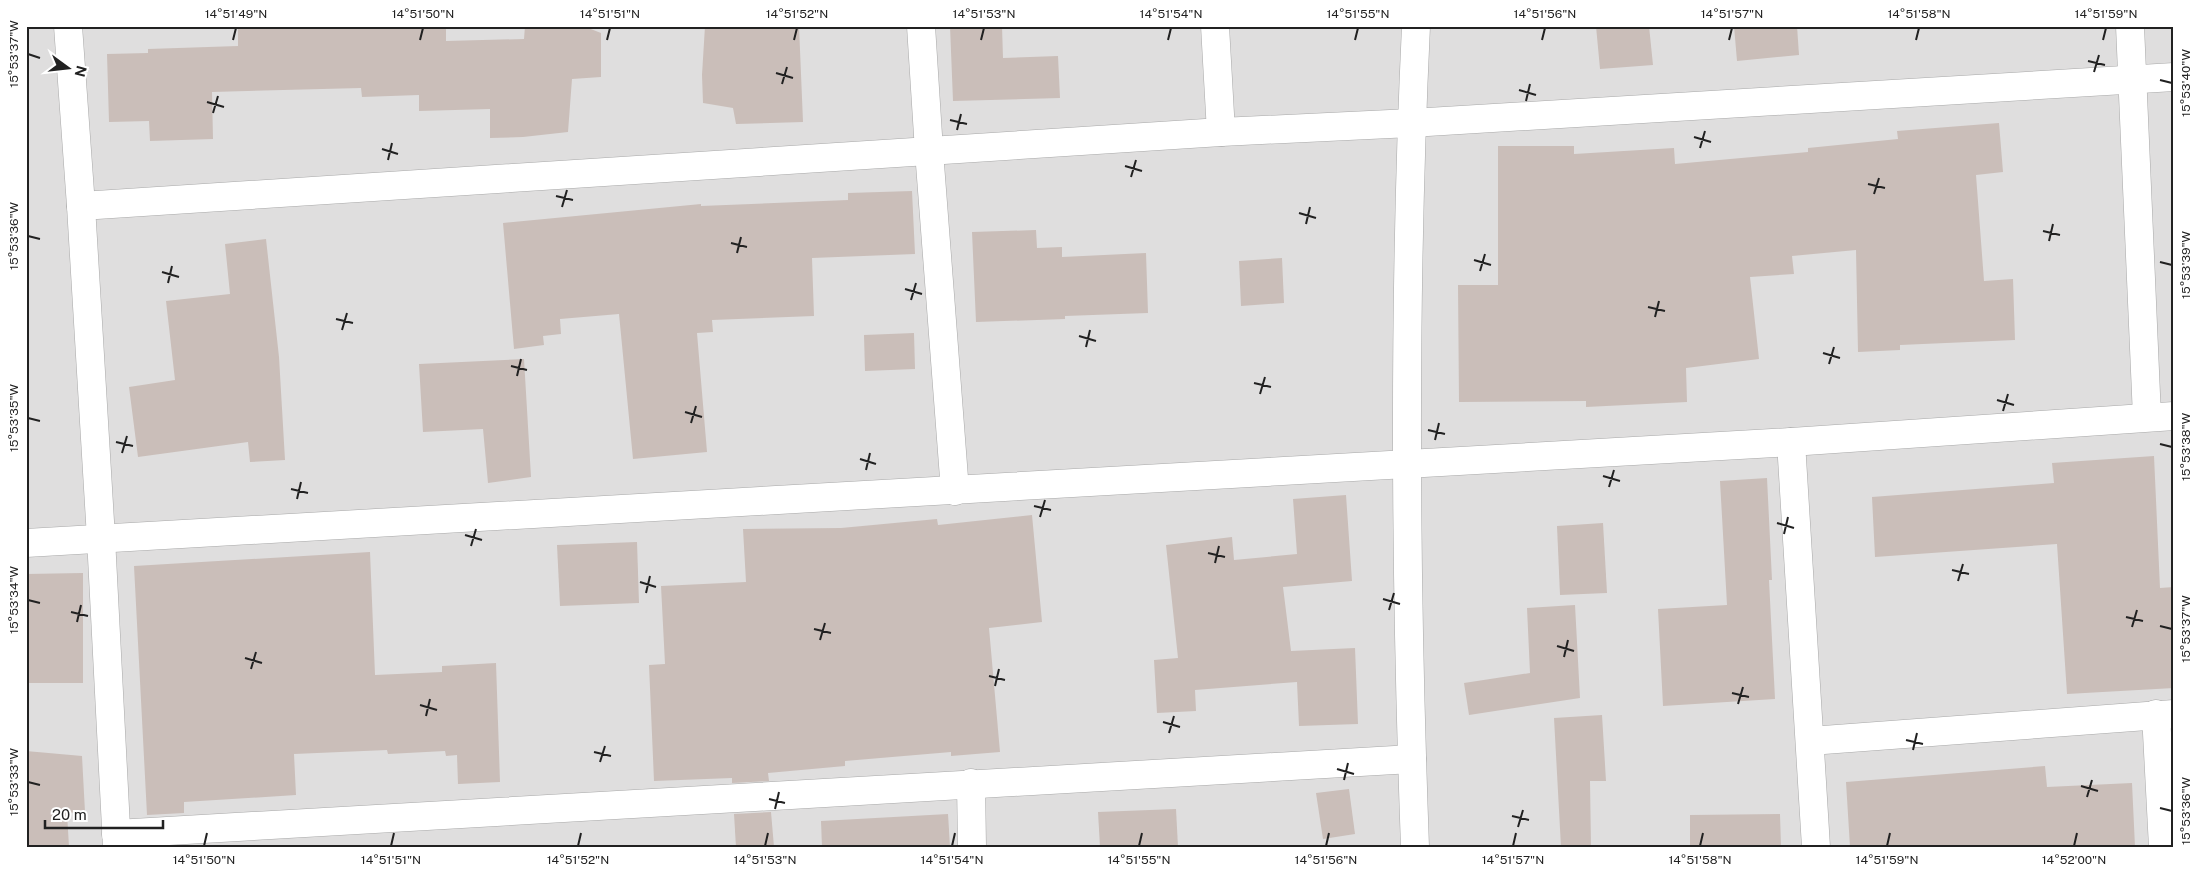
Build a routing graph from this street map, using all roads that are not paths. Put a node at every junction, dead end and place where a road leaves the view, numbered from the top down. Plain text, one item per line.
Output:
1 (68, 26) edge
2 (921, 26) edge
3 (1215, 26) edge
4 (1416, 26) edge
5 (2130, 26) edge
6 (2174, 77) edge
7 (2132, 80) junction
8 (1412, 123) junction
9 (1220, 132) junction
10 (929, 150) junction
11 (81, 206) junction
12 (2174, 416) edge
13 (2147, 417) junction
14 (1791, 442) junction
15 (1407, 463) junction
16 (956, 491) junction
17 (101, 538) junction
18 (26, 543) edge
19 (2165, 714) edge
20 (1810, 741) junction
21 (1412, 759) junction
22 (971, 783) junction
23 (117, 840) edge
24 (972, 847) edge
25 (1415, 847) edge
26 (1816, 847) edge
27 (2162, 847) edge

1 - 11 street
2 - 10 street
3 - 9 street
4 - 8 street
5 - 7 street
6 - 7 street
7 - 8 street
7 - 13 street
8 - 9 street
8 - 15 street
9 - 10 street
10 - 11 street
10 - 16 street
11 - 17 street
12 - 13 street
13 - 14 street
14 - 15 street
14 - 20 street
15 - 16 street
15 - 21 street
16 - 17 street
17 - 18 street
17 - 23 street
19 - 20 street
19 - 27 street
20 - 26 street
21 - 22 street
21 - 25 street
22 - 23 street
22 - 24 street

